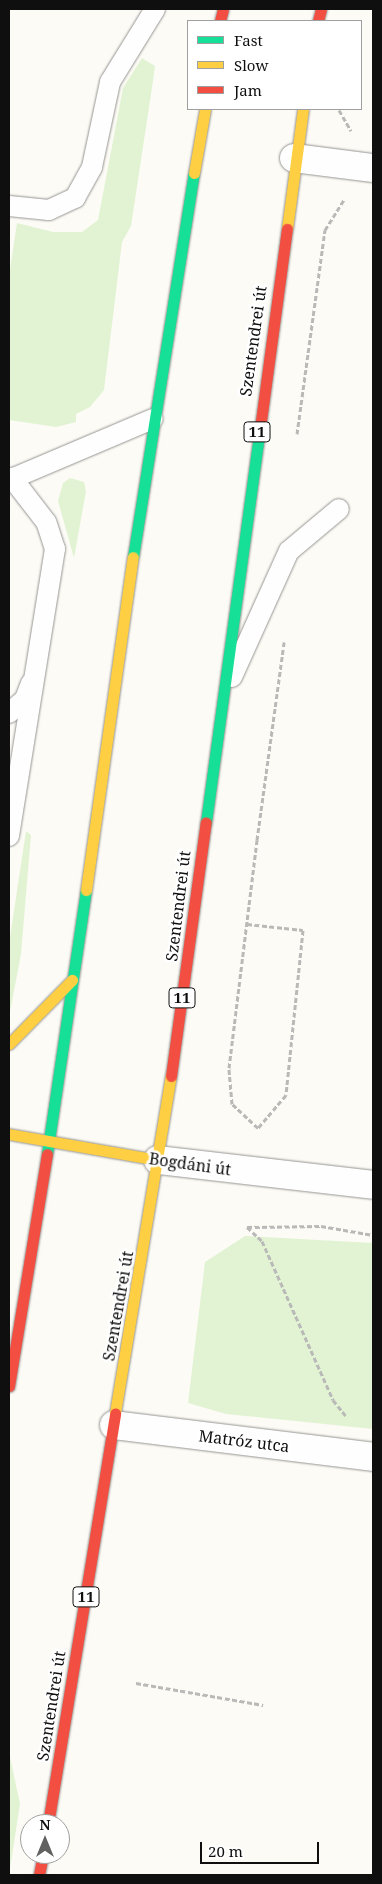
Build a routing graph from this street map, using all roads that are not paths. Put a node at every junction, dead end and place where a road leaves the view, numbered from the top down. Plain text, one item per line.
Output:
1 (155, 9) edge
2 (205, 110) edge
3 (303, 110) edge
4 (294, 158) junction
5 (373, 168) edge
6 (9, 206) edge
7 (153, 418) junction
8 (10, 479) edge
9 (339, 509) dead end
10 (37, 668) junction
11 (219, 706) junction
12 (9, 713) edge
13 (9, 836) edge
14 (72, 980) junction
15 (9, 1044) edge
16 (9, 1134) edge
17 (50, 1141) junction
18 (158, 1160) junction
19 (373, 1185) edge
20 (9, 1386) edge
21 (114, 1426) junction
22 (367, 1456) edge
23 (50, 1814) edge

1 - 6 lane
2 - 7 main road
3 - 4 main road, Szentendrei út / 11
4 - 5 street
4 - 11 main road, Szentendrei út / 11
7 - 8 lane
7 - 14 main road
8 - 10 lane
9 - 11 lane
10 - 12 lane
10 - 13 lane
11 - 18 main road, Szentendrei út / 11
14 - 15 main road
14 - 17 main road
16 - 17 main road, Bogdáni út
17 - 18 main road, Bogdáni út
17 - 20 main road
18 - 19 street, Bogdáni út
18 - 21 main road, Szentendrei út / 11
21 - 22 street, Matróz utca
21 - 23 main road, Szentendrei út / 11

